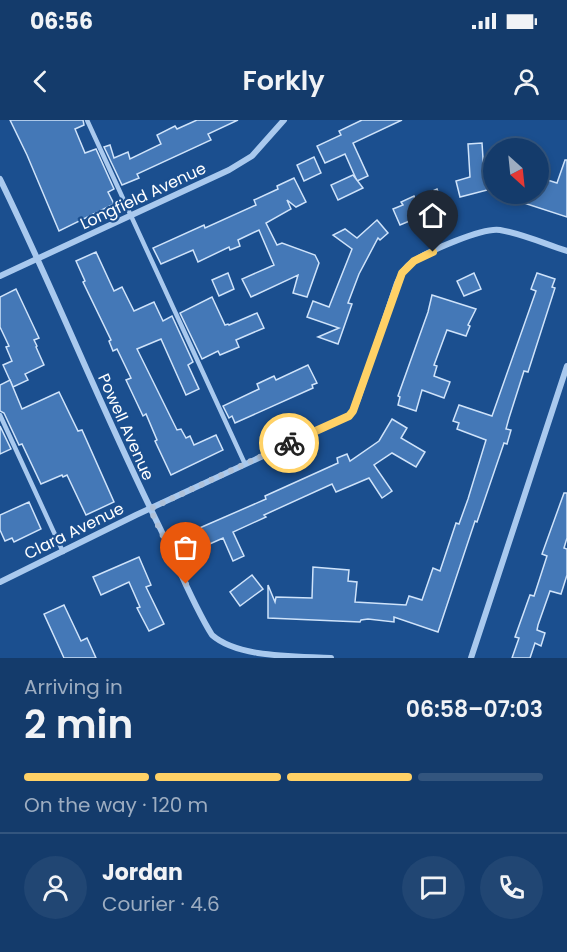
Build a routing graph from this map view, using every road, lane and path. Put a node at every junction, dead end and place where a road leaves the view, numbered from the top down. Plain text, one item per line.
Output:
1 (87, 120) edge
2 (284, 120) edge
3 (0, 180) edge
4 (131, 217) junction
5 (567, 251) edge
6 (38, 259) junction
7 (0, 276) edge
8 (567, 366) edge
9 (0, 415) edge
10 (2, 422) edge
11 (244, 464) junction
12 (150, 509) junction
13 (63, 552) junction
14 (0, 582) edge
15 (331, 658) edge
16 (471, 658) edge

1 - 4 lane
2 - 4 street, Longfield Avenue
3 - 6 street, Powell Avenue
4 - 6 street, Longfield Avenue
4 - 11 lane
5 - 11 street, Clara Avenue
6 - 7 street, Longfield Avenue
6 - 12 street, Powell Avenue
8 - 16 street
9 - 10 lane
10 - 13 lane
11 - 12 street, Clara Avenue
12 - 13 street, Clara Avenue
12 - 15 street, Powell Avenue
13 - 14 street, Clara Avenue

